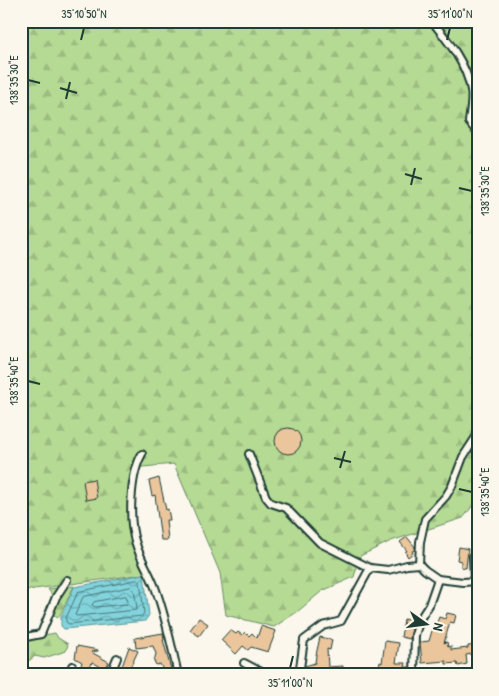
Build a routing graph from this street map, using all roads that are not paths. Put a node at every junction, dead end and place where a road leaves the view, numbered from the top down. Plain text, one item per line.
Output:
1 (432, 21) edge
2 (478, 133) edge
3 (478, 434) edge
4 (142, 454) dead end
5 (249, 454) dead end
6 (473, 556) dead end
7 (420, 564) junction
8 (370, 568) junction
9 (438, 579) junction
10 (67, 580) dead end
11 (476, 581) edge
12 (21, 638) edge
13 (117, 658) dead end
14 (244, 663) dead end
15 (72, 666) dead end
16 (21, 668) edge
17 (478, 670) edge
18 (30, 675) edge
19 (70, 675) edge
20 (110, 675) edge
21 (178, 675) edge
22 (267, 675) edge
23 (299, 675) edge
24 (414, 675) edge
25 (472, 675) edge

1 - 2 street
3 - 7 street
4 - 21 street
5 - 8 street
6 - 11 street
7 - 8 street
7 - 9 street
8 - 23 street
9 - 11 street
9 - 24 street
10 - 12 street
13 - 20 street
14 - 22 street
15 - 19 street
16 - 18 street
17 - 25 street

